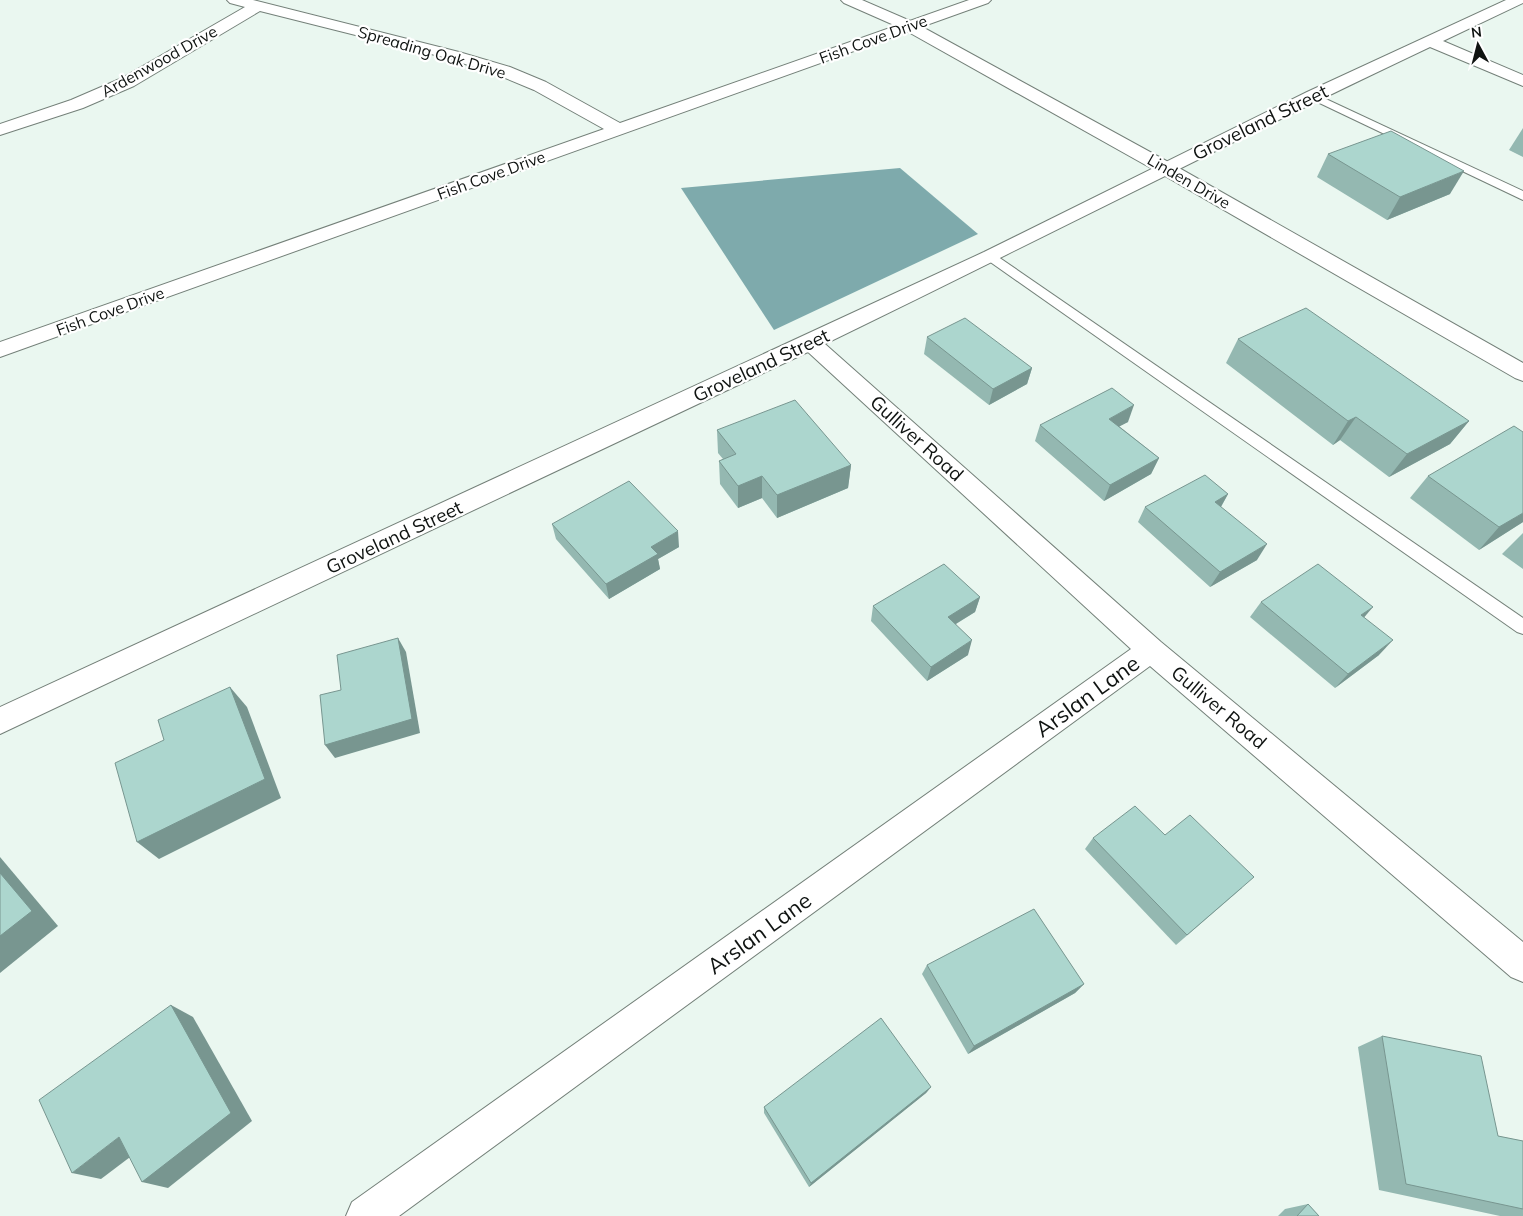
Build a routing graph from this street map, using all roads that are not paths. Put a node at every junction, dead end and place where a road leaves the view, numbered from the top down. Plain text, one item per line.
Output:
1 (235, 0) edge
2 (849, 0) edge
3 (982, 0) edge
4 (1518, 0) edge
5 (258, 6) junction
6 (909, 26) junction
7 (1431, 42) junction
8 (1523, 81) edge
9 (1313, 96) junction
10 (0, 130) edge
11 (618, 130) junction
12 (1165, 168) junction
13 (1523, 196) edge
14 (991, 256) junction
15 (810, 342) junction
16 (0, 350) edge
17 (1523, 373) edge
18 (1523, 627) edge
19 (1151, 650) junction
20 (0, 721) edge
21 (1523, 965) edge
22 (366, 1216) edge

1 - 5 street, Spreading Oak Drive
2 - 6 street, Linden Drive
3 - 6 street, Fish Cove Drive
4 - 7 street, Groveland Street
5 - 10 street, Ardenwood Drive
5 - 11 street, Spreading Oak Drive
6 - 11 street, Fish Cove Drive
6 - 12 street, Linden Drive
7 - 8 street
7 - 9 street, Groveland Street
9 - 12 street, Groveland Street
9 - 13 lane
11 - 16 street, Fish Cove Drive
12 - 14 street, Groveland Street
12 - 17 street, Linden Drive
14 - 15 street, Groveland Street
14 - 18 lane
15 - 19 street, Gulliver Road
15 - 20 street, Groveland Street
19 - 21 street, Gulliver Road
19 - 22 street, Arslan Lane

